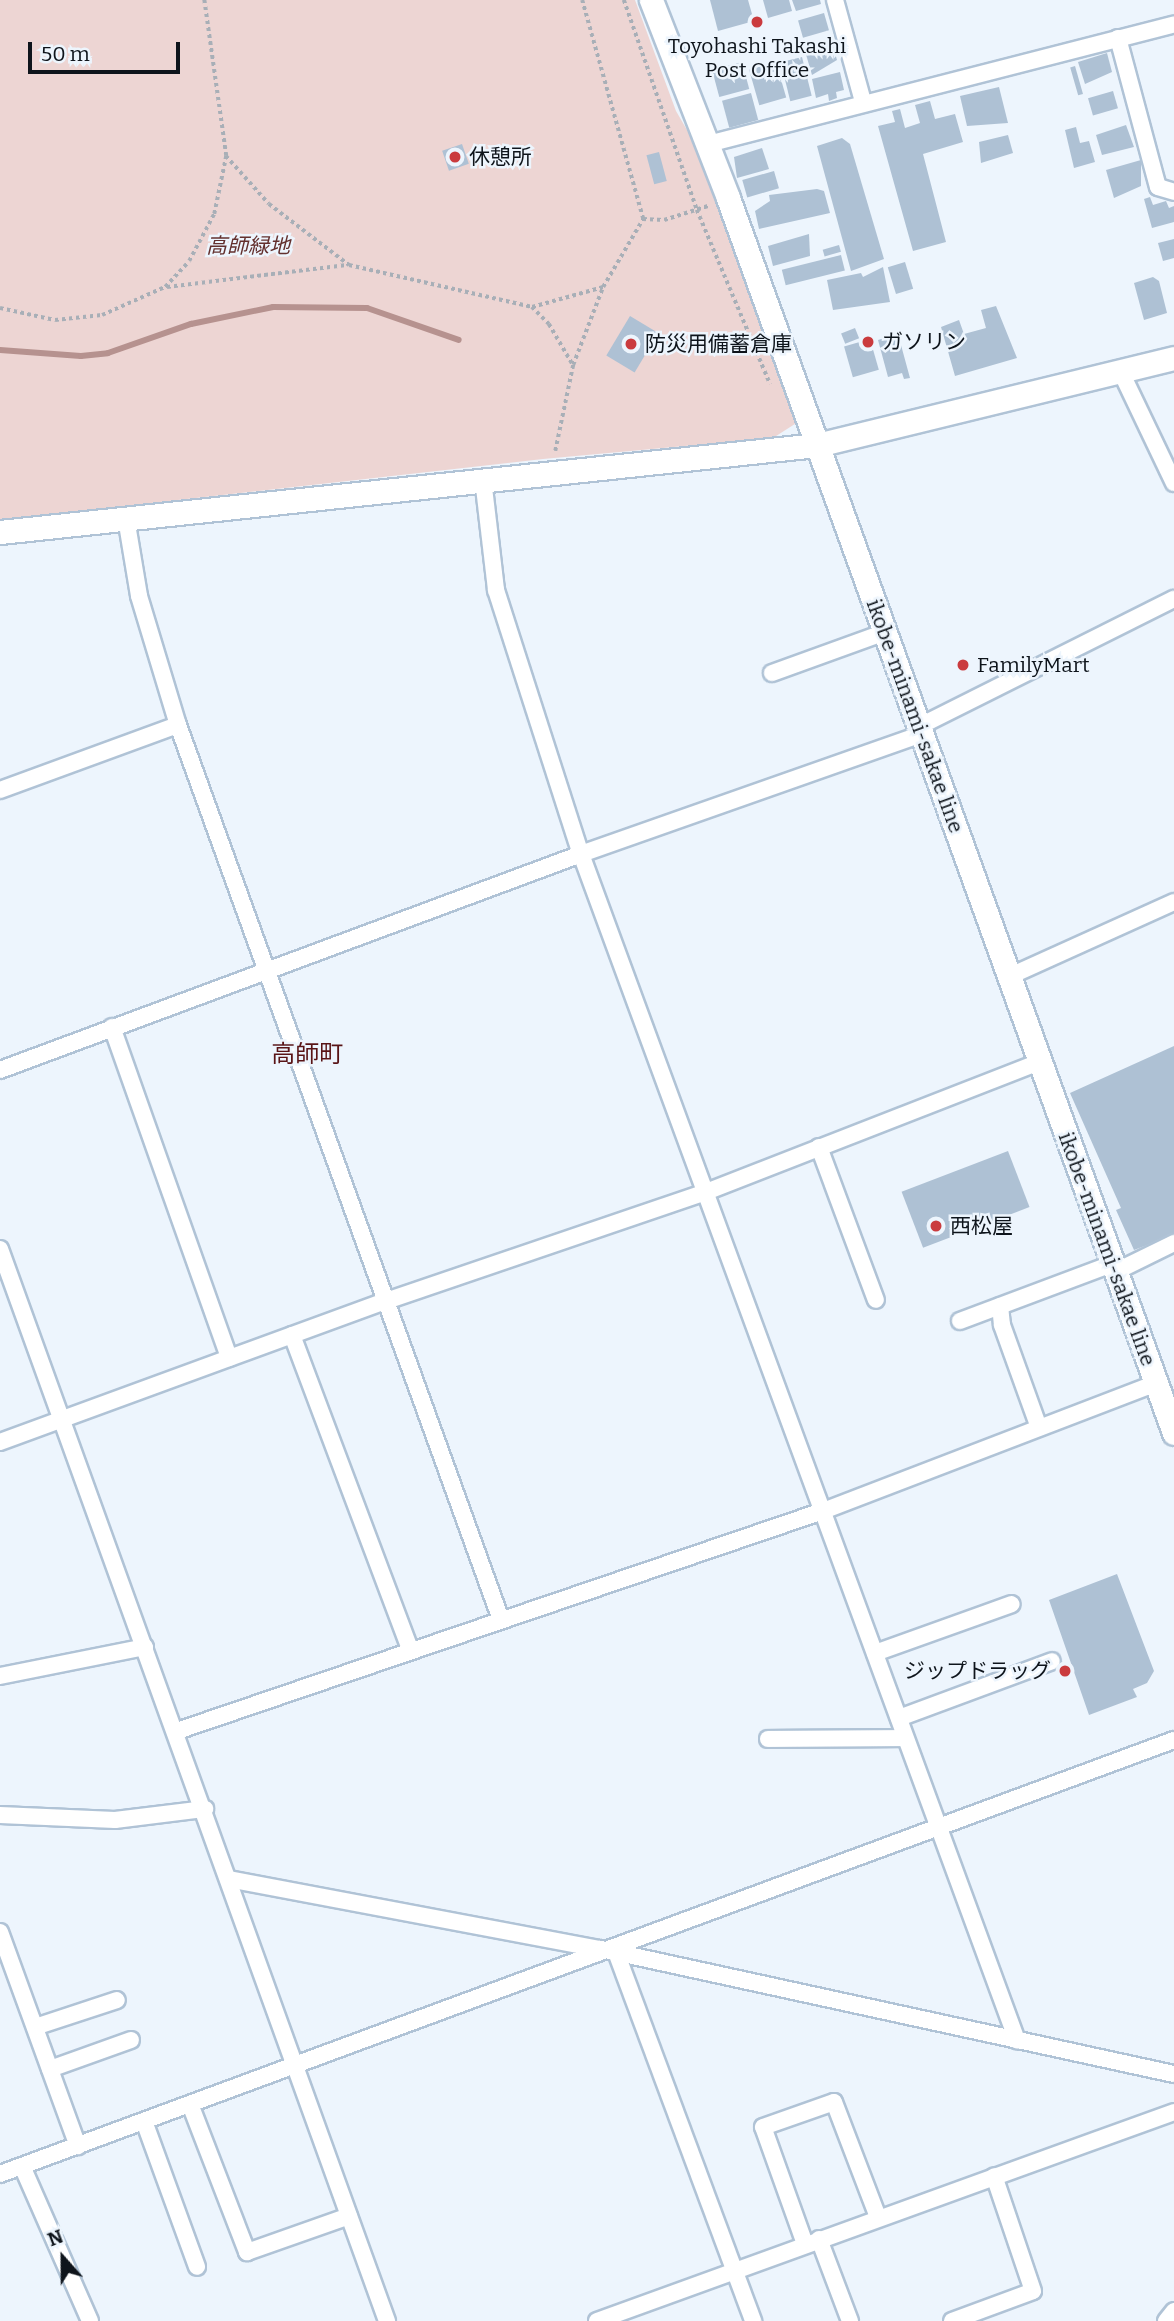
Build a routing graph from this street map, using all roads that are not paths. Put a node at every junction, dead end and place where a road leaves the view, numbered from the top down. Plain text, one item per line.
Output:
1 (651, 0) edge
2 (835, 0) edge
3 (1174, 23) edge
4 (1118, 38) junction
5 (863, 102) junction
6 (708, 145) junction
7 (1174, 192) edge
8 (1174, 358) edge
9 (1121, 372) junction
10 (817, 445) junction
11 (483, 479) junction
12 (1174, 483) edge
13 (126, 518) junction
14 (0, 532) edge
15 (1174, 599) edge
16 (885, 632) junction
17 (772, 673) dead end
18 (178, 725) junction
19 (921, 730) junction
20 (0, 790) edge
21 (582, 854) junction
22 (1174, 902) edge
23 (267, 973) junction
24 (1008, 977) junction
25 (112, 1027) junction
26 (1039, 1062) junction
27 (0, 1070) edge
28 (820, 1147) junction
29 (706, 1192) junction
30 (1174, 1243) edge
31 (0, 1249) edge
32 (1114, 1268) junction
33 (876, 1300) dead end
34 (383, 1301) junction
35 (1000, 1306) junction
36 (960, 1321) dead end
37 (292, 1335) junction
38 (229, 1359) junction
39 (1156, 1383) junction
40 (61, 1420) junction
41 (1039, 1428) junction
42 (1174, 1433) edge
43 (0, 1441) edge
44 (823, 1511) junction
45 (1012, 1604) dead end
46 (499, 1618) junction
47 (145, 1647) junction
48 (410, 1649) junction
49 (875, 1653) junction
50 (1052, 1661) dead end
51 (0, 1676) edge
52 (899, 1718) junction
53 (177, 1731) junction
54 (905, 1738) junction
55 (768, 1740) dead end
56 (1174, 1740) edge
57 (205, 1809) junction
58 (0, 1815) edge
59 (939, 1829) junction
60 (229, 1879) junction
61 (0, 1931) edge
62 (609, 1951) junction
63 (117, 2000) dead end
64 (34, 2026) junction
65 (131, 2040) dead end
66 (1017, 2040) junction
67 (293, 2067) junction
68 (50, 2069) junction
69 (1174, 2074) edge
70 (191, 2105) junction
71 (1174, 2112) edge
72 (144, 2122) junction
73 (78, 2146) junction
74 (22, 2166) junction
75 (0, 2174) edge
76 (994, 2176) junction
77 (349, 2216) junction
78 (878, 2217) junction
79 (812, 2241) junction
80 (197, 2267) dead end
81 (735, 2269) junction
82 (1174, 2311) edge
83 (90, 2321) edge
84 (387, 2321) edge
85 (597, 2321) edge
86 (753, 2321) edge
87 (850, 2321) edge
88 (952, 2321) edge
89 (1166, 2321) edge

1 - 6 main road, ikobe-minami-sakae line
2 - 5 street
3 - 4 street
4 - 5 street
4 - 7 street
5 - 6 street
6 - 10 main road, ikobe-minami-sakae line
8 - 9 main road
9 - 10 main road
9 - 12 street
10 - 11 main road
10 - 16 main road, ikobe-minami-sakae line
11 - 13 main road
11 - 21 street
13 - 14 main road
13 - 18 street
15 - 19 street
16 - 17 street
16 - 19 main road, ikobe-minami-sakae line
18 - 20 street
18 - 23 street
19 - 21 street
19 - 24 main road, ikobe-minami-sakae line
21 - 23 street
21 - 29 street
22 - 24 street
23 - 25 street
23 - 34 street
24 - 26 main road, ikobe-minami-sakae line
25 - 27 street
25 - 38 street
26 - 28 street
26 - 32 main road, ikobe-minami-sakae line
28 - 29 street
28 - 33 street
29 - 34 street
29 - 44 street
30 - 32 street
31 - 40 street
32 - 35 street
32 - 39 main road, ikobe-minami-sakae line
34 - 37 street
34 - 46 street
35 - 36 street
35 - 41 street
37 - 38 street
37 - 48 street
38 - 40 street
39 - 41 street
39 - 42 main road, ikobe-minami-sakae line
40 - 43 street
40 - 47 street
41 - 44 street
44 - 46 street
44 - 49 street
45 - 49 street
46 - 48 street
47 - 51 street
47 - 53 street
48 - 53 street
49 - 52 street
50 - 52 street
52 - 54 street
53 - 57 street
54 - 55 street
54 - 59 street
56 - 59 street
57 - 58 street
57 - 60 street
59 - 62 street
59 - 66 street
60 - 62 street
60 - 67 street
61 - 64 street
62 - 66 street
62 - 67 street
62 - 81 street
63 - 64 street
64 - 68 street
65 - 68 street
66 - 69 street
67 - 70 street
67 - 77 street
68 - 73 street
70 - 72 street
70 - 77 street
71 - 76 street
72 - 73 street
72 - 80 street
73 - 74 street
74 - 75 street
74 - 83 street
76 - 78 street
76 - 88 street
77 - 84 street
78 - 79 street
78 - 79 street
79 - 81 street
79 - 87 street
81 - 85 street
81 - 86 street
82 - 89 street

